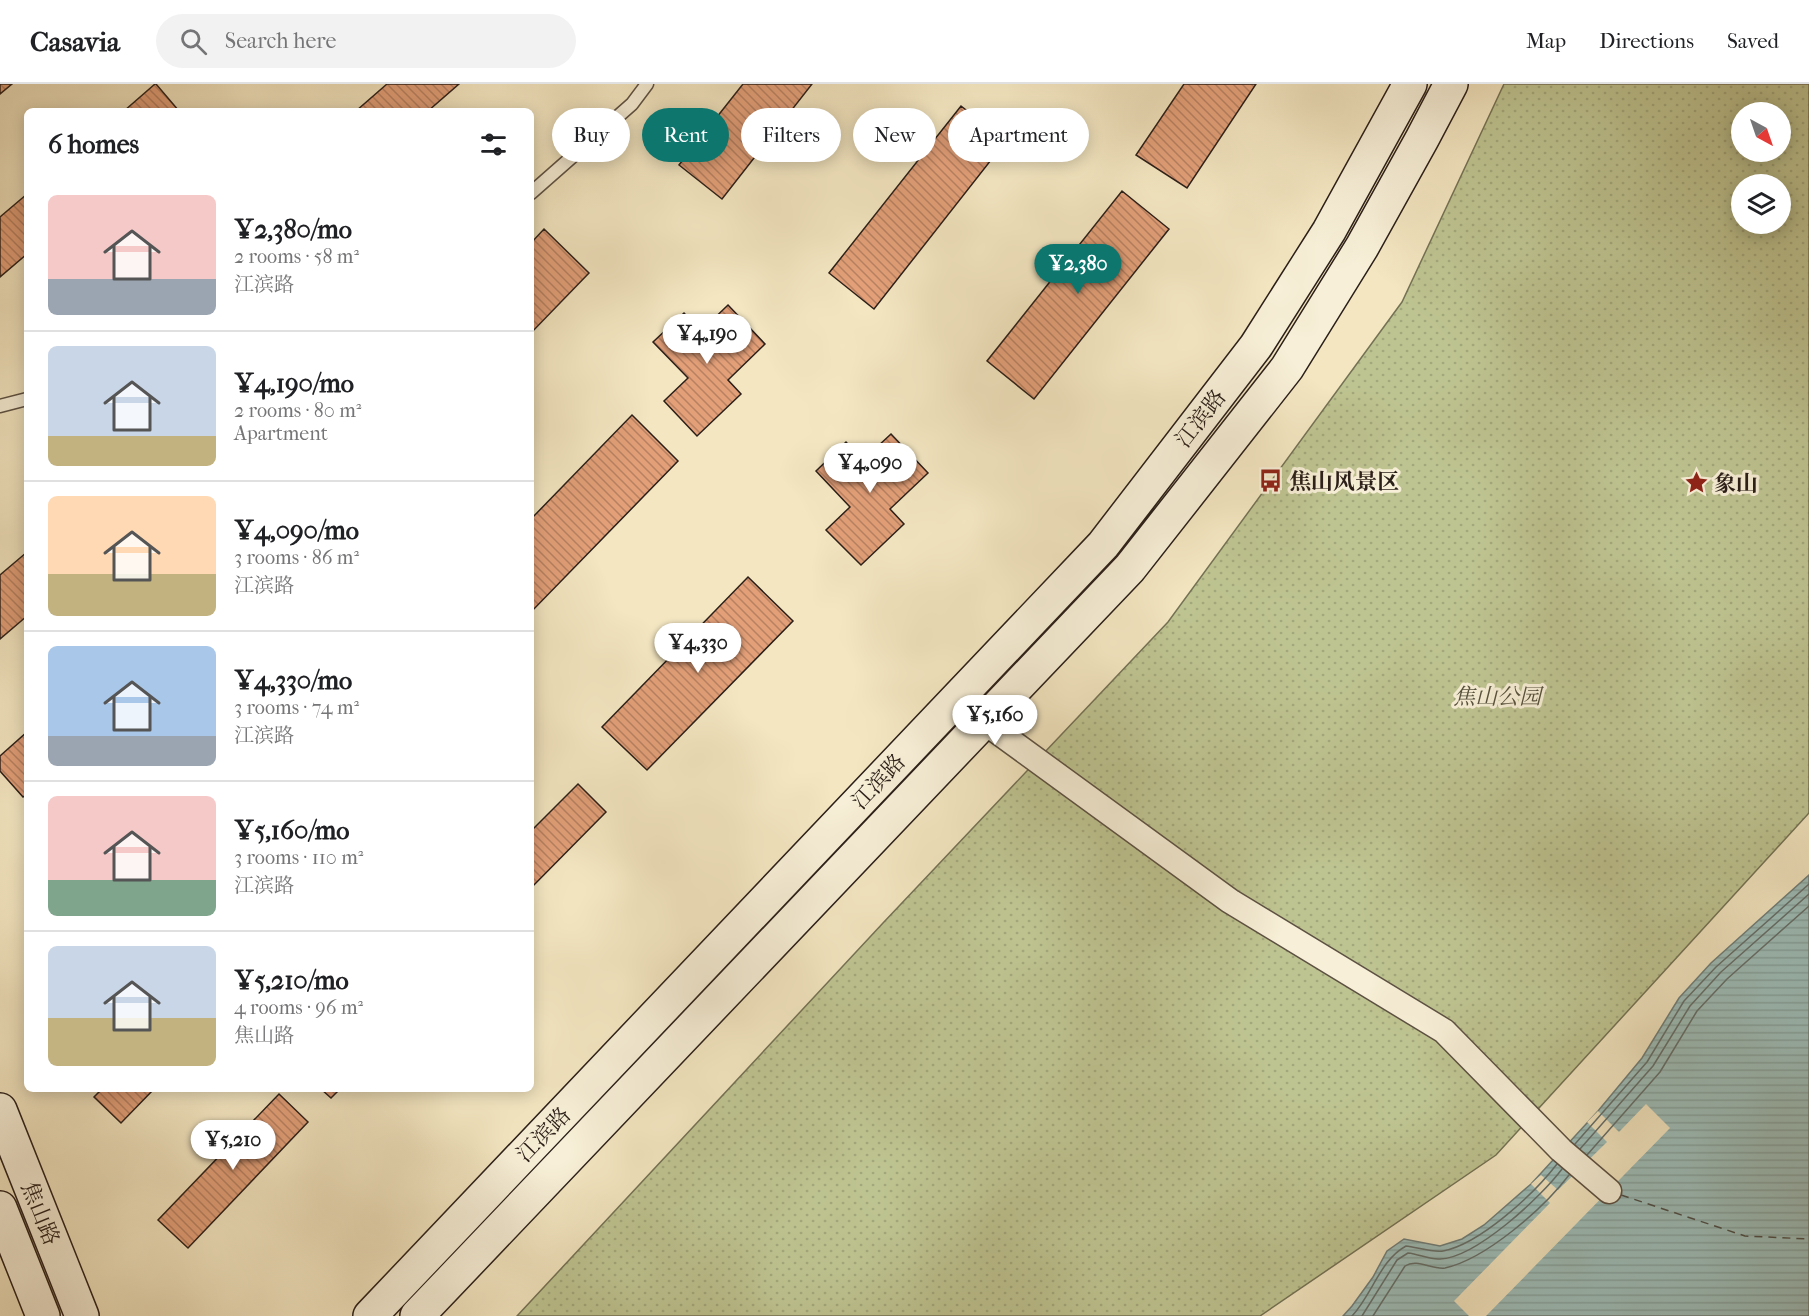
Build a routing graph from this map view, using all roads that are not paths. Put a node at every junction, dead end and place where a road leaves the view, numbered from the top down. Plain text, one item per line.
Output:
1 (647, 84) edge
2 (1410, 84) edge
3 (1451, 84) edge
4 (534, 190) edge
5 (24, 400) edge
6 (0, 406) edge
7 (983, 721) junction
8 (0, 1110) edge
9 (1608, 1191) dead end
10 (0, 1208) edge
11 (43, 1316) edge
12 (82, 1316) edge
13 (370, 1316) edge
14 (417, 1316) edge

1 - 4 lane
2 - 13 main road, 江滨路
3 - 7 main road, 江滨路
5 - 6 lane
7 - 9 street
7 - 14 main road, 江滨路
8 - 12 main road, 焦山路
10 - 11 main road, 焦山路

